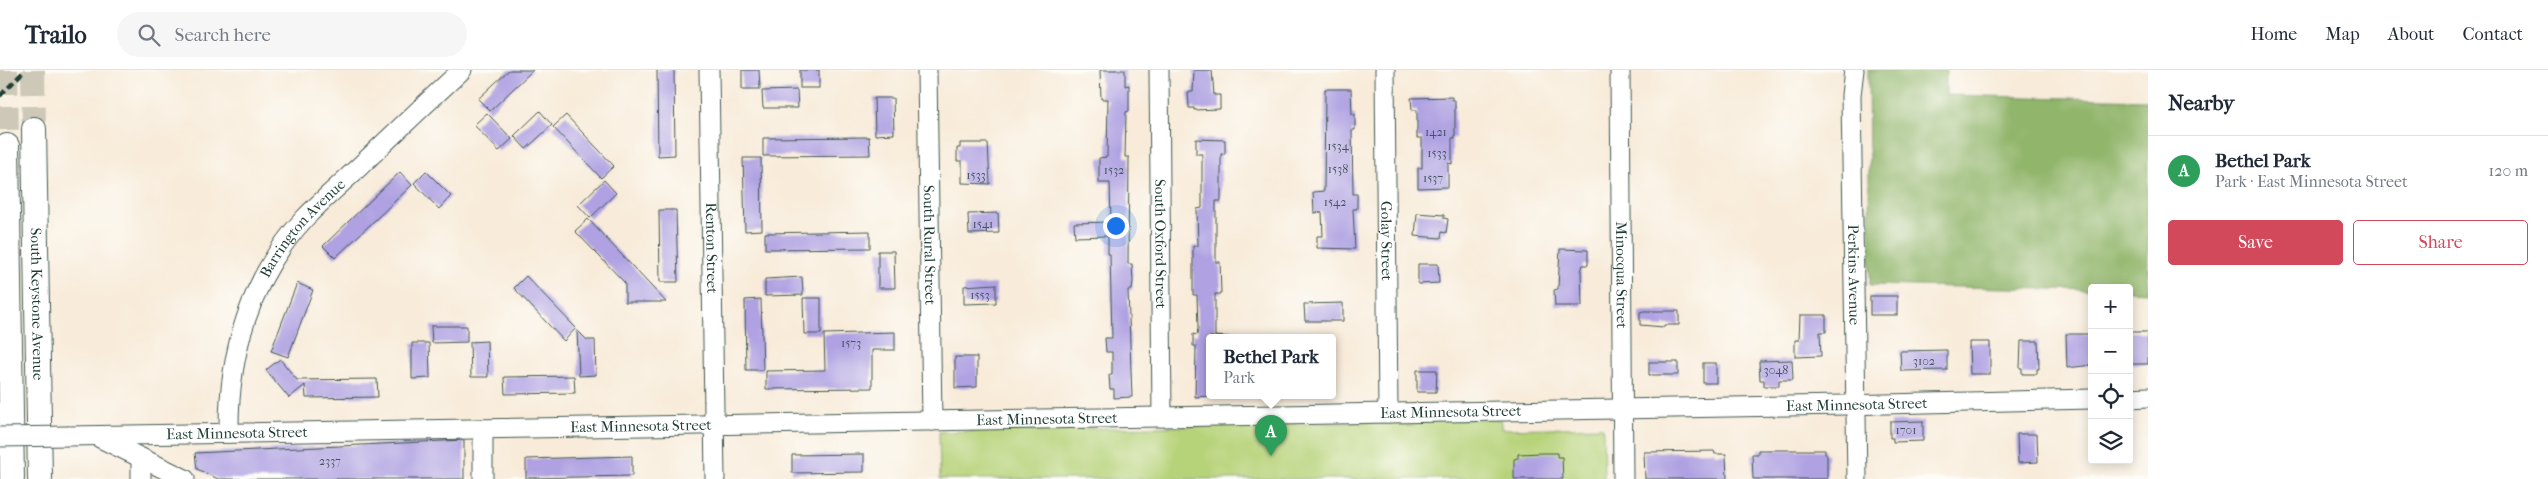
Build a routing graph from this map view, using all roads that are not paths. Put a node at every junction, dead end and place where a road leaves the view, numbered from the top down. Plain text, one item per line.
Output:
1 (462, 70) edge
2 (709, 70) edge
3 (927, 70) edge
4 (1159, 70) edge
5 (1385, 70) edge
6 (1620, 70) edge
7 (1854, 70) edge
8 (34, 129) tunnel mouth
9 (6, 146) tunnel mouth
10 (2148, 397) edge
11 (2133, 398) edge
12 (2088, 399) edge
13 (1856, 405) junction
14 (1622, 409) junction
15 (1388, 413) junction
16 (1162, 417) junction
17 (932, 421) junction
18 (713, 424) junction
19 (483, 429) junction
20 (229, 433) junction
21 (96, 436) junction
22 (0, 437) edge
23 (141, 458) junction
24 (12, 479) edge
25 (40, 479) edge
26 (141, 479) edge
27 (185, 479) edge
28 (483, 479) edge
29 (715, 479) edge
30 (1623, 479) edge
31 (1857, 479) edge

1 - 20 street, Barrington Avenue
2 - 18 street, Renton Street
3 - 17 street, South Rural Street
4 - 16 street, South Oxford Street
5 - 15 street, Golay Street
6 - 14 street, Minocqua Street
7 - 13 street, Perkins Avenue
8 - 25 main road, South Keystone Avenue
9 - 24 main road, South Keystone Avenue
10 - 11 street
12 - 13 street, East Minnesota Street
13 - 14 street, East Minnesota Street
13 - 31 street, Perkins Avenue
14 - 15 street, East Minnesota Street
14 - 30 street, Minocqua Street
15 - 16 street, East Minnesota Street
16 - 17 street, East Minnesota Street
17 - 18 street, East Minnesota Street
18 - 19 street, East Minnesota Street
18 - 29 street, Renton Street
19 - 20 street, East Minnesota Street
19 - 28 street
20 - 21 street, East Minnesota Street
21 - 22 street, East Minnesota Street, bridge
21 - 23 street
23 - 26 street
23 - 27 street

